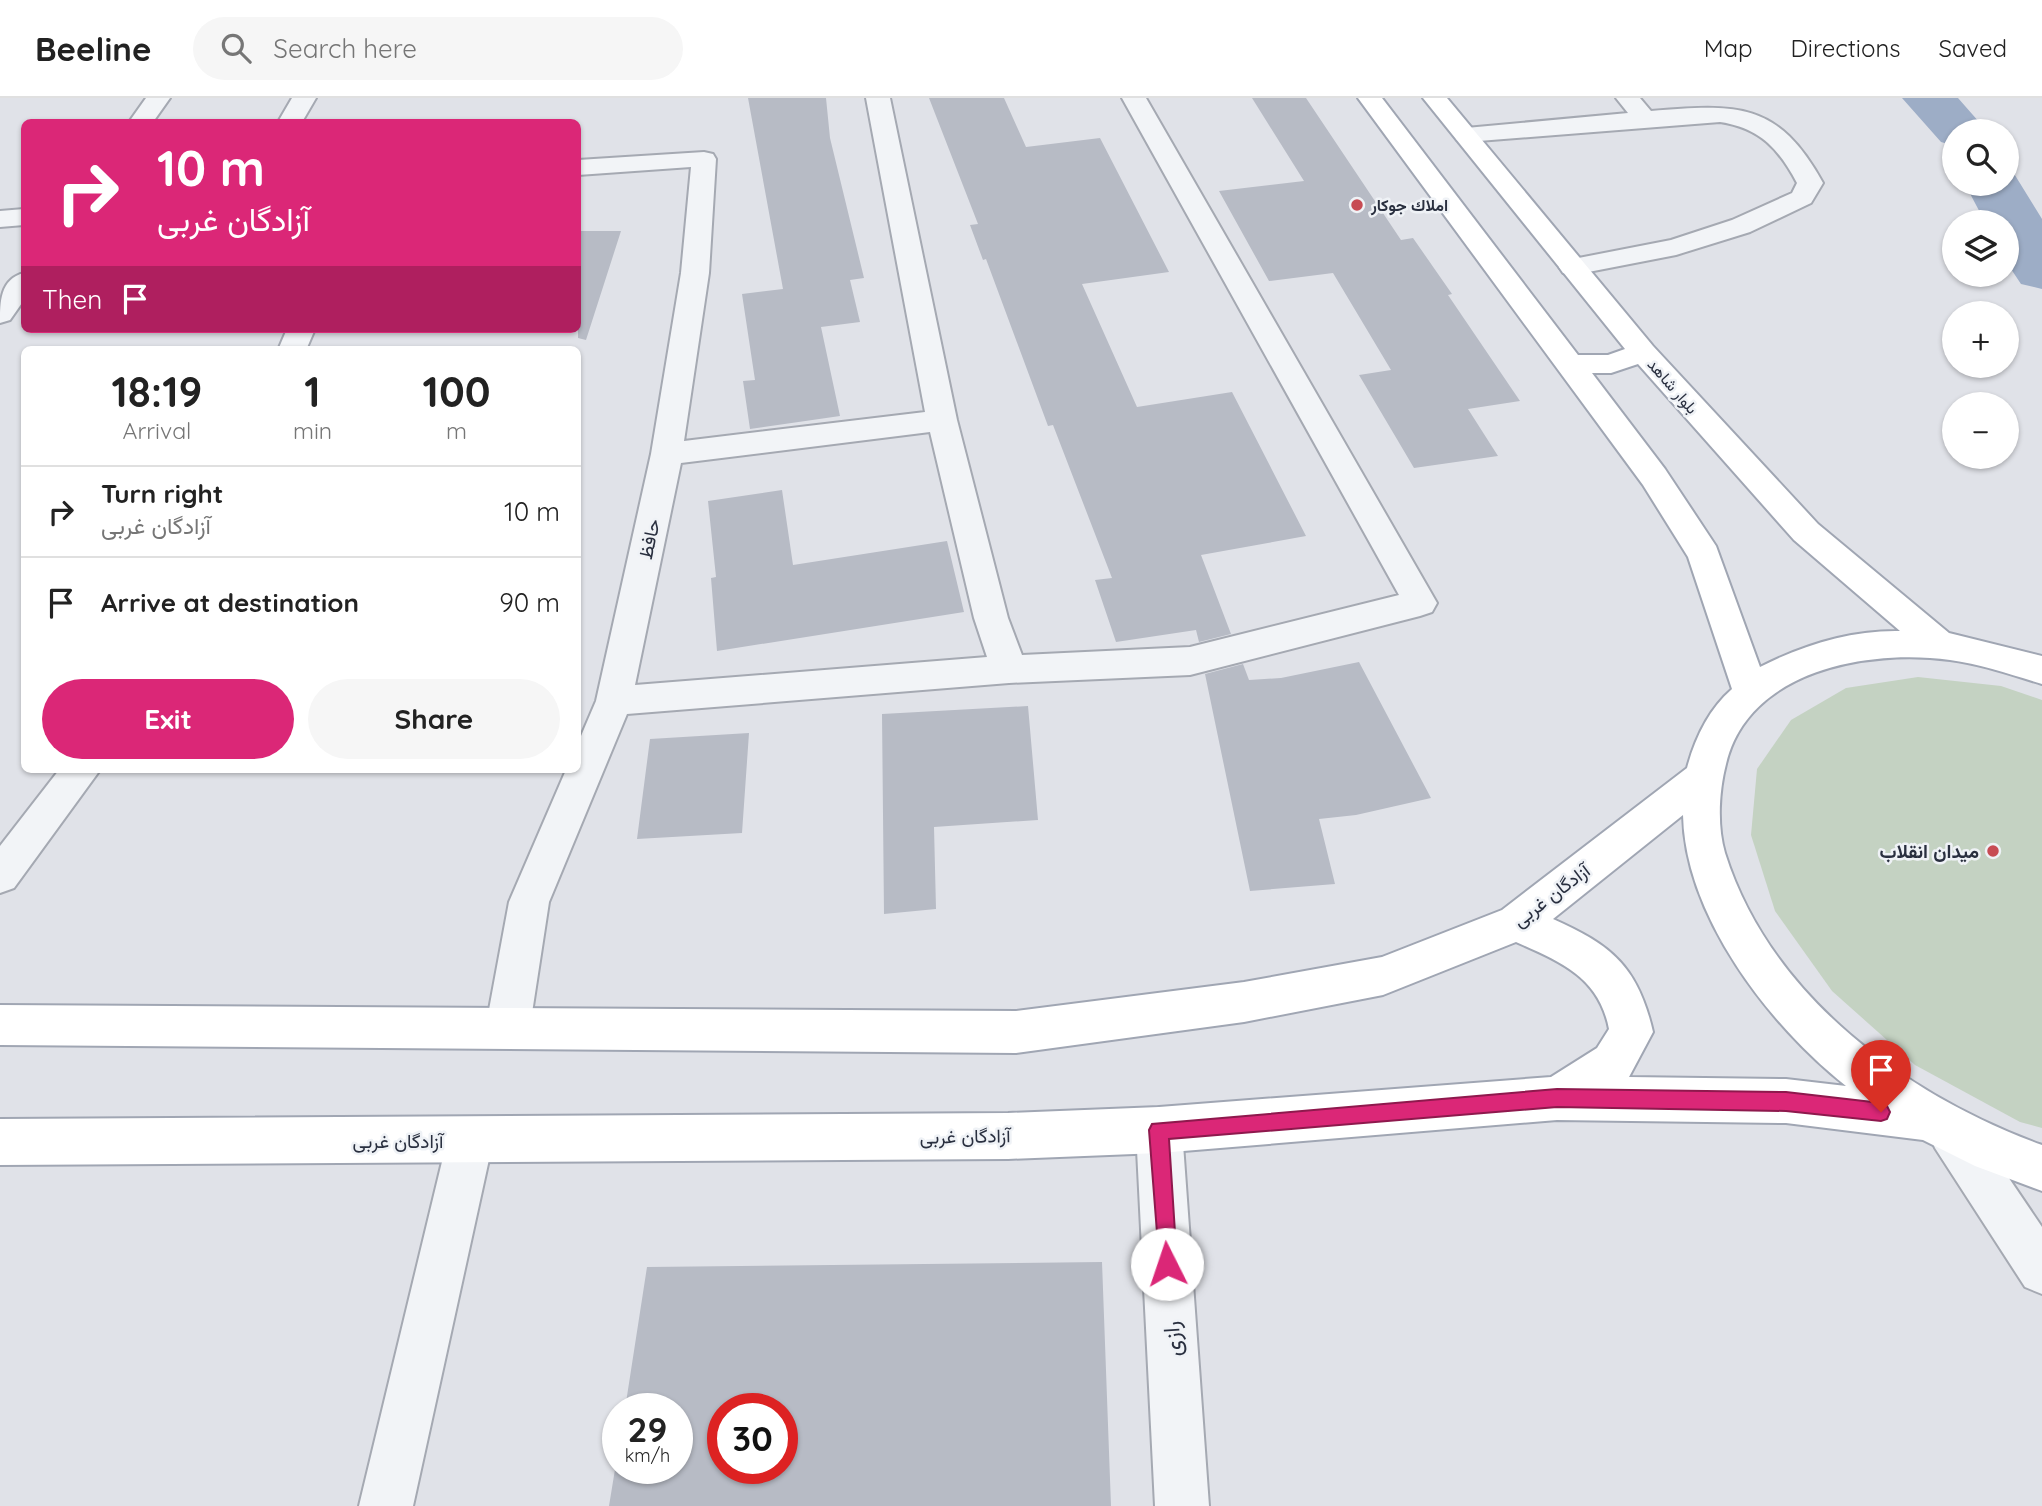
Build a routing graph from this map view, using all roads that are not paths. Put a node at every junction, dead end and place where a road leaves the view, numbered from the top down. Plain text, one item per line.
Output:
1 (158, 98) edge
2 (304, 98) edge
3 (878, 98) edge
4 (1133, 98) edge
5 (1370, 98) edge
6 (1435, 98) edge
7 (1628, 98) edge
8 (143, 119) edge
9 (292, 119) edge
10 (1645, 119) junction
11 (1466, 135) junction
12 (581, 167) edge
13 (21, 217) edge
14 (0, 219) edge
15 (1573, 267) junction
16 (21, 285) edge
17 (0, 314) edge
18 (1643, 352) junction
19 (1569, 363) junction
20 (942, 420) junction
21 (667, 454) junction
22 (2042, 641) edge
23 (1940, 645) junction
24 (1986, 653) junction
25 (1009, 670) junction
26 (2042, 670) edge
27 (1751, 689) junction
28 (614, 701) junction
29 (79, 773) edge
30 (1700, 779) junction
31 (0, 876) edge
32 (1517, 923) junction
33 (0, 1025) edge
34 (509, 1026) junction
35 (1557, 1098) junction
36 (1940, 1125) junction
37 (1159, 1130) junction
38 (470, 1141) junction
39 (0, 1142) edge
40 (2026, 1163) edge
41 (2042, 1195) edge
42 (2042, 1270) edge
43 (386, 1506) edge
44 (1182, 1506) edge

1 - 8 street
2 - 9 street
3 - 20 street
4 - 25 street
5 - 19 main road
6 - 11 main road, بلوار شاهد
7 - 10 street
10 - 11 street
10 - 15 street
11 - 15 main road, بلوار شاهد
12 - 21 street, حافظ
13 - 14 street
15 - 18 main road, بلوار شاهد
16 - 17 street
18 - 19 main road
18 - 23 main road, بلوار شاهد
19 - 27 main road
20 - 21 street
20 - 25 street
21 - 28 street, حافظ
22 - 24 main road
23 - 24 main road
23 - 27 main road
24 - 26 main road
25 - 28 street
27 - 30 main road
28 - 34 street, حافظ
29 - 31 street
30 - 32 main road, آزادگان غربی
30 - 36 main road
32 - 34 main road, آزادگان غربی
32 - 35 main road
33 - 34 main road, آزادگان غربی
35 - 36 main road, آزادگان غربی
35 - 37 main road, آزادگان غربی
36 - 40 main road
36 - 42 street
37 - 38 main road, آزادگان غربی
37 - 44 street, رازی
38 - 39 main road, آزادگان غربی
38 - 43 street
40 - 41 main road

